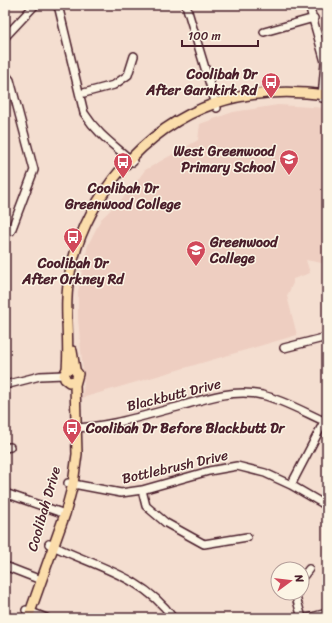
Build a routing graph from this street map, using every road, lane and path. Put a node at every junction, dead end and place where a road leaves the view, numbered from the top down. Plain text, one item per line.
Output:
1 (35, 5) edge
2 (56, 5) edge
3 (186, 5) edge
4 (309, 5) edge
5 (314, 18) junction
6 (264, 32) dead end
7 (5, 37) edge
8 (134, 56) dead end
9 (5, 74) edge
10 (80, 94) junction
11 (324, 97) edge
12 (216, 106) junction
13 (132, 161) junction
14 (5, 232) edge
15 (327, 337) edge
16 (284, 348) dead end
17 (69, 375) junction
18 (5, 385) edge
19 (326, 419) edge
20 (75, 428) junction
21 (71, 483) junction
22 (291, 484) junction
23 (142, 490) junction
24 (5, 493) edge
25 (327, 506) edge
26 (62, 513) junction
27 (246, 537) dead end
28 (51, 545) junction
29 (5, 566) edge
30 (39, 579) junction
31 (297, 601) edge
32 (327, 613) edge
33 (27, 615) edge
34 (46, 618) edge
35 (174, 618) edge
36 (302, 618) edge
37 (308, 618) edge

1 - 7 street
2 - 10 street
3 - 12 street
4 - 5 street
5 - 6 street
5 - 11 street
8 - 10 street
9 - 14 street
10 - 13 street
11 - 12 main road, Coolibah Drive
12 - 13 main road, Coolibah Drive
13 - 17 main road, Coolibah Drive
15 - 16 street
17 - 18 street
17 - 20 main road, Coolibah Drive
19 - 20 street, Blackbutt Drive
19 - 22 street
20 - 21 main road, Coolibah Drive
21 - 23 street, Bottlebrush Drive
21 - 26 main road, Coolibah Drive
22 - 23 street, Bottlebrush Drive
22 - 25 street, Bottlebrush Drive
23 - 27 street
24 - 26 street
26 - 28 main road, Coolibah Drive
28 - 30 main road, Coolibah Drive
28 - 35 street
29 - 30 street
30 - 33 main road, Coolibah Drive
31 - 36 street
32 - 37 street
33 - 34 street

